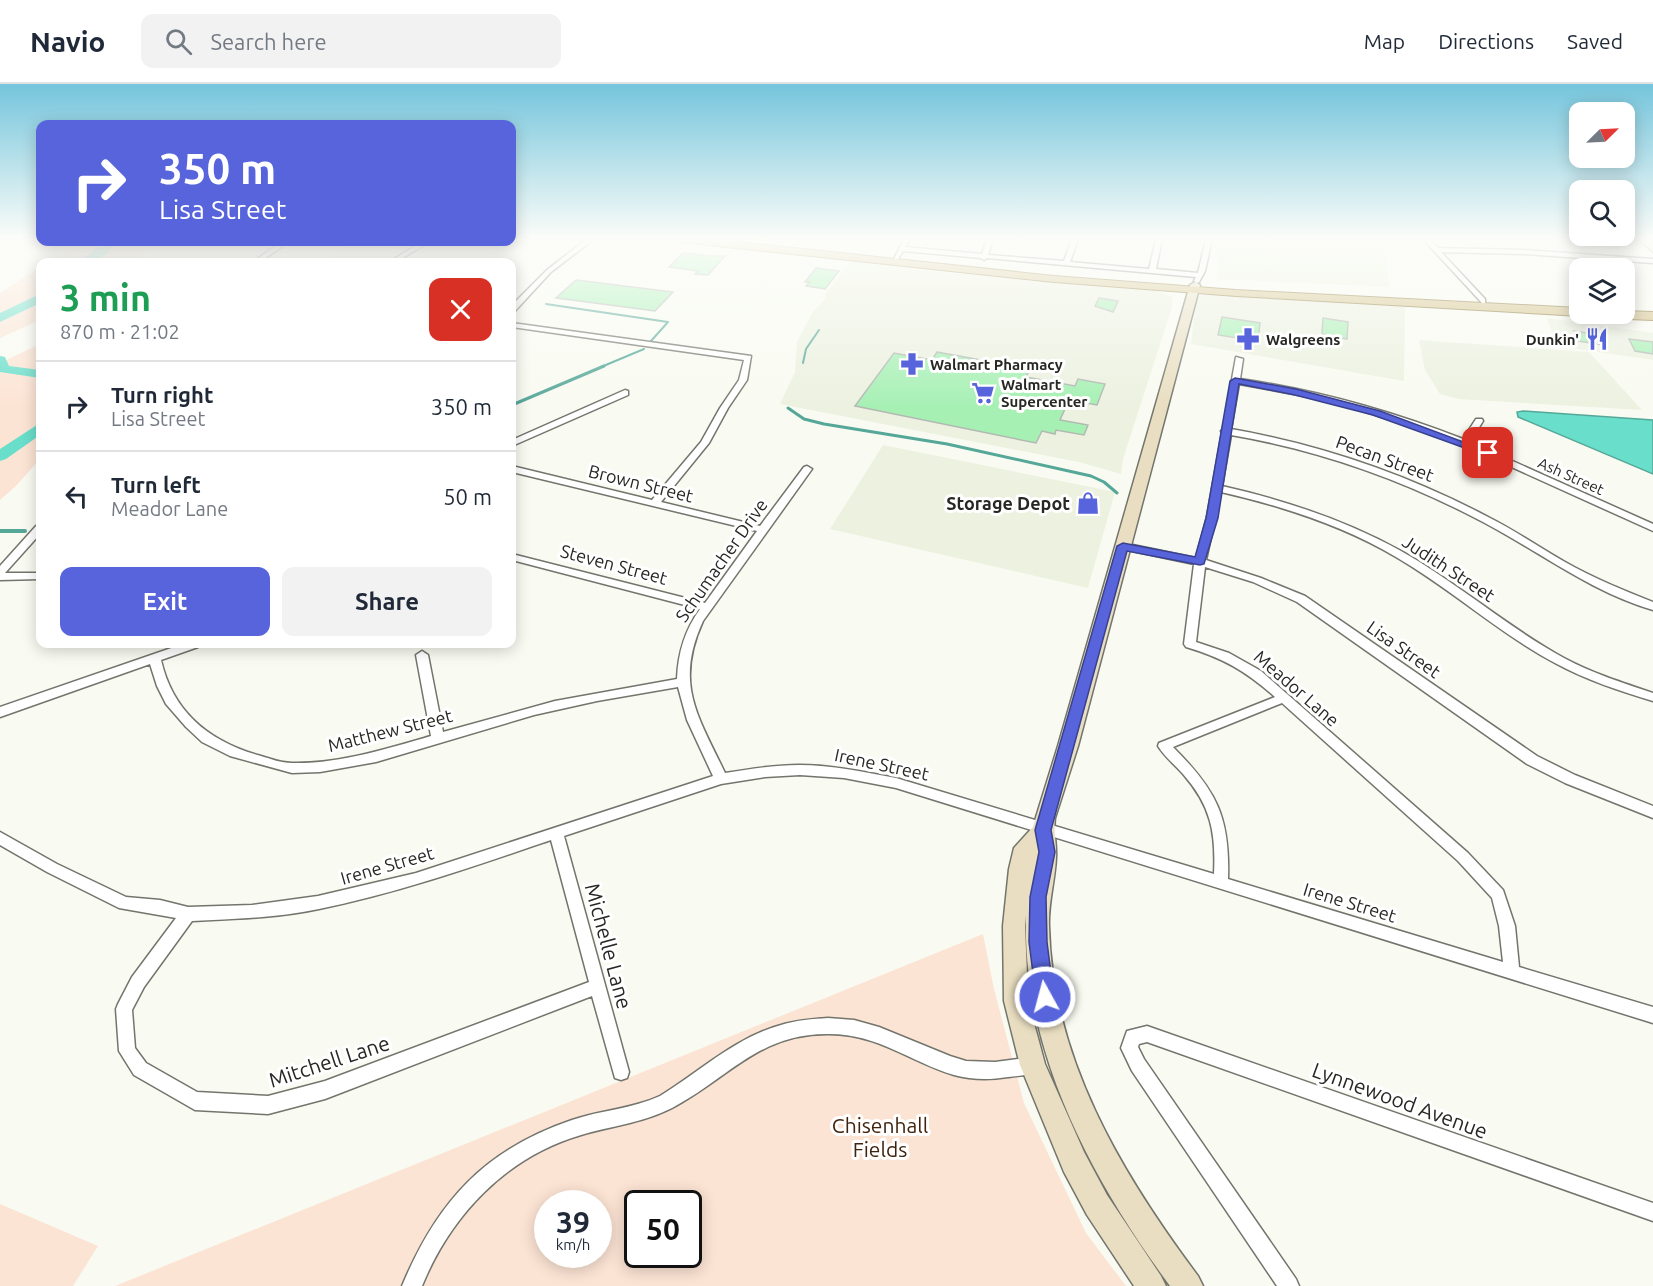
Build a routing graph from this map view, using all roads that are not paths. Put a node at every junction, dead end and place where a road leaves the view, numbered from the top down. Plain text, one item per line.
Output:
1 (1173, 295) edge
2 (1193, 295) edge
3 (1356, 295) edge
4 (1388, 295) edge
5 (1477, 295) edge
6 (1482, 301) junction
7 (1569, 305) edge
8 (1190, 306) junction
9 (1635, 309) edge
10 (1653, 310) edge
11 (1569, 311) edge
12 (1635, 315) edge
13 (1653, 316) edge
14 (516, 326) edge
15 (1239, 359) dead end
16 (1235, 381) junction
17 (625, 393) dead end
18 (1479, 421) dead end
19 (1225, 431) junction
20 (516, 441) edge
21 (1465, 444) junction
22 (807, 469) dead end
23 (516, 470) edge
24 (1217, 488) junction
25 (654, 504) junction
26 (1653, 528) edge
27 (763, 530) junction
28 (36, 532) edge
29 (1123, 546) junction
30 (516, 557) edge
31 (1200, 562) junction
32 (0, 572) edge
33 (36, 576) edge
34 (0, 578) edge
35 (1653, 606) edge
36 (708, 607) junction
37 (182, 648) edge
38 (422, 655) dead end
39 (155, 657) junction
40 (683, 682) junction
41 (1653, 697) edge
42 (1283, 698) junction
43 (0, 712) edge
44 (438, 739) junction
45 (721, 779) junction
46 (1653, 812) edge
47 (1043, 830) junction
48 (556, 832) junction
49 (0, 838) edge
50 (1221, 884) junction
51 (188, 914) junction
52 (1512, 972) junction
53 (598, 986) junction
54 (1653, 1015) edge
55 (1033, 1065) junction
56 (621, 1072) dead end
57 (1653, 1212) edge
58 (412, 1286) edge
59 (1151, 1286) edge
60 (1188, 1286) edge
61 (1289, 1286) edge

1 - 8 main road
2 - 8 main road
3 - 11 main road
4 - 6 main road
5 - 6 street
6 - 7 main road
8 - 29 main road
9 - 10 main road
12 - 13 main road
14 - 25 street
15 - 16 street, Meador Lane
16 - 19 street, Meador Lane
16 - 21 street, Ash Street
17 - 20 street
18 - 21 street
19 - 24 street, Meador Lane
19 - 35 street, Pecan Street
21 - 26 street, Ash Street
22 - 27 street, Schumacher Drive
23 - 25 street, Brown Street
24 - 31 street, Meador Lane
24 - 41 street, Judith Street
25 - 27 street, Brown Street
27 - 36 street, Schumacher Drive
28 - 32 street
29 - 31 street, Lisa Street
29 - 47 main road
30 - 36 street, Steven Street
31 - 42 street, Meador Lane
31 - 46 street, Lisa Street
33 - 34 street
36 - 40 street, Schumacher Drive
37 - 39 street
38 - 44 street
39 - 43 street
39 - 44 street, Matthew Street
40 - 44 street, Matthew Street
40 - 45 street, Schumacher Drive
42 - 50 street
42 - 52 street, Meador Lane
45 - 47 street, Irene Street
45 - 48 street, Irene Street
47 - 50 street, Irene Street
47 - 55 main road
47 - 60 main road
48 - 51 street, Irene Street
48 - 53 street, Michelle Lane
49 - 51 street, Irene Street
50 - 52 street, Irene Street
51 - 53 street, Mitchell Lane
52 - 54 street, Irene Street
53 - 56 street, Michelle Lane
55 - 58 street
55 - 59 main road
57 - 61 street, Lynnewood Avenue

